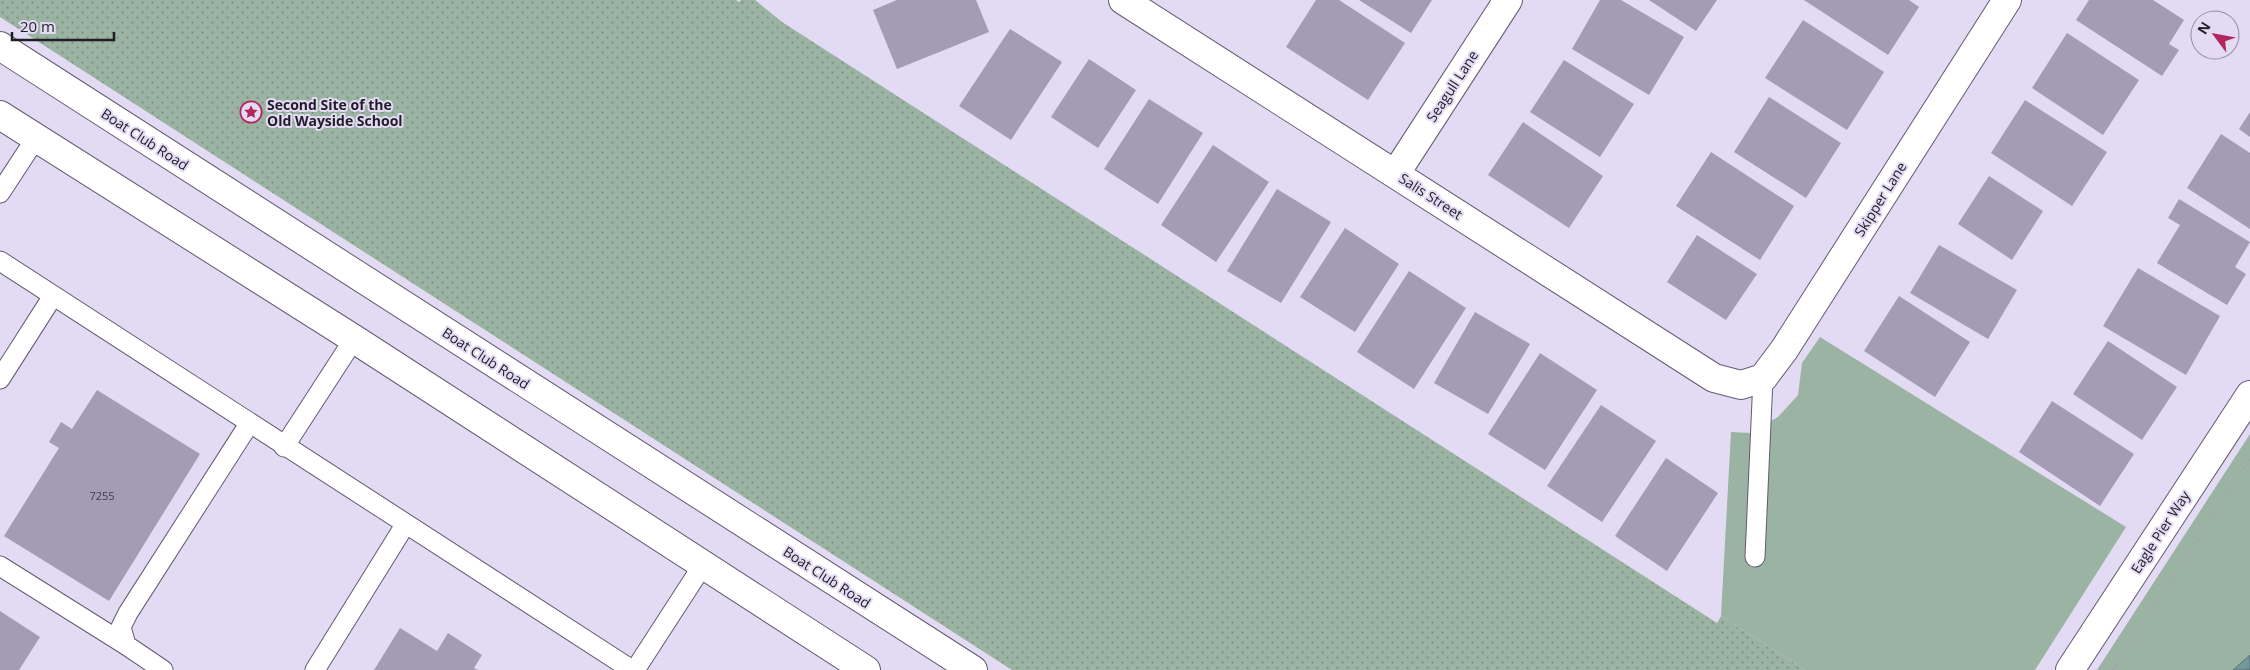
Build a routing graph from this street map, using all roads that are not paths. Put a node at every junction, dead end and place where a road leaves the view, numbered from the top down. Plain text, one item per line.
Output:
1 (1123, 0) edge
2 (1508, 0) edge
3 (2007, 0) edge
4 (0, 46) edge
5 (0, 115) edge
6 (36, 138) junction
7 (1396, 173) junction
8 (0, 192) edge
9 (0, 261) edge
10 (53, 296) junction
11 (354, 339) junction
12 (0, 379) edge
13 (1752, 381) junction
14 (2250, 395) edge
15 (249, 424) junction
16 (284, 447) junction
17 (405, 524) junction
18 (1754, 557) dead end
19 (702, 565) junction
20 (0, 566) edge
21 (126, 645) junction
22 (163, 670) edge
23 (315, 670) edge
24 (633, 670) edge
25 (866, 670) edge
26 (973, 670) edge
27 (2070, 670) edge

1 - 7 main road, Salis Street
2 - 7 main road, Seagull Lane
3 - 13 main road, Skipper Lane
4 - 26 main road, Boat Club Road
5 - 6 main road
6 - 8 lane
6 - 11 main road
7 - 13 main road, Salis Street
9 - 10 lane
10 - 12 lane
10 - 15 lane
11 - 16 lane
11 - 19 main road
13 - 18 lane
14 - 27 main road, Eagle Pier Way
15 - 16 lane
15 - 21 lane
16 - 17 lane
17 - 23 lane
17 - 24 lane
19 - 24 lane
19 - 25 main road
20 - 21 lane
21 - 22 lane

